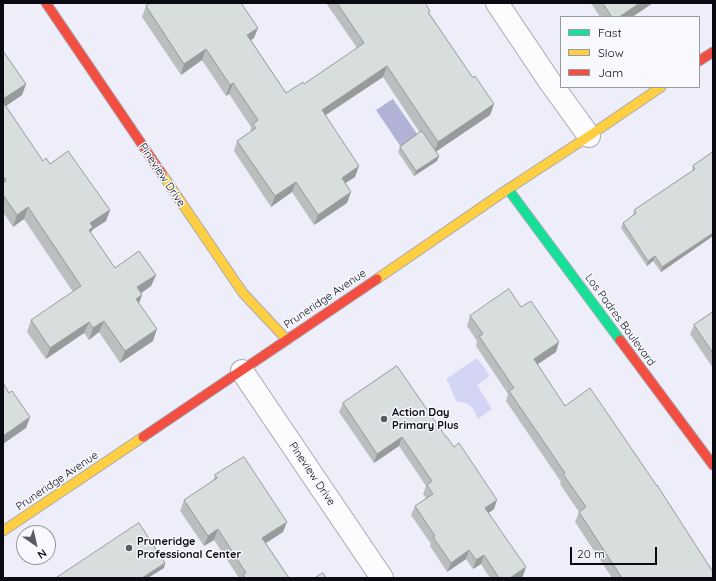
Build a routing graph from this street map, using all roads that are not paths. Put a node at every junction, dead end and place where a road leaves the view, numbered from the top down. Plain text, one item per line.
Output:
1 (46, 3) edge
2 (497, 3) edge
3 (713, 52) edge
4 (700, 60) edge
5 (660, 88) edge
6 (589, 136) junction
7 (508, 189) junction
8 (287, 340) junction
9 (242, 371) junction
10 (713, 466) edge
11 (3, 531) edge
12 (382, 578) edge

1 - 8 main road, Pineview Drive
2 - 6 street
3 - 4 main road
5 - 6 main road, Pruneridge Avenue
6 - 7 main road, Pruneridge Avenue
7 - 8 main road, Pruneridge Avenue
7 - 10 main road, Los Padres Boulevard
8 - 9 main road, Pruneridge Avenue
9 - 11 main road, Pruneridge Avenue
9 - 12 street, Pineview Drive

